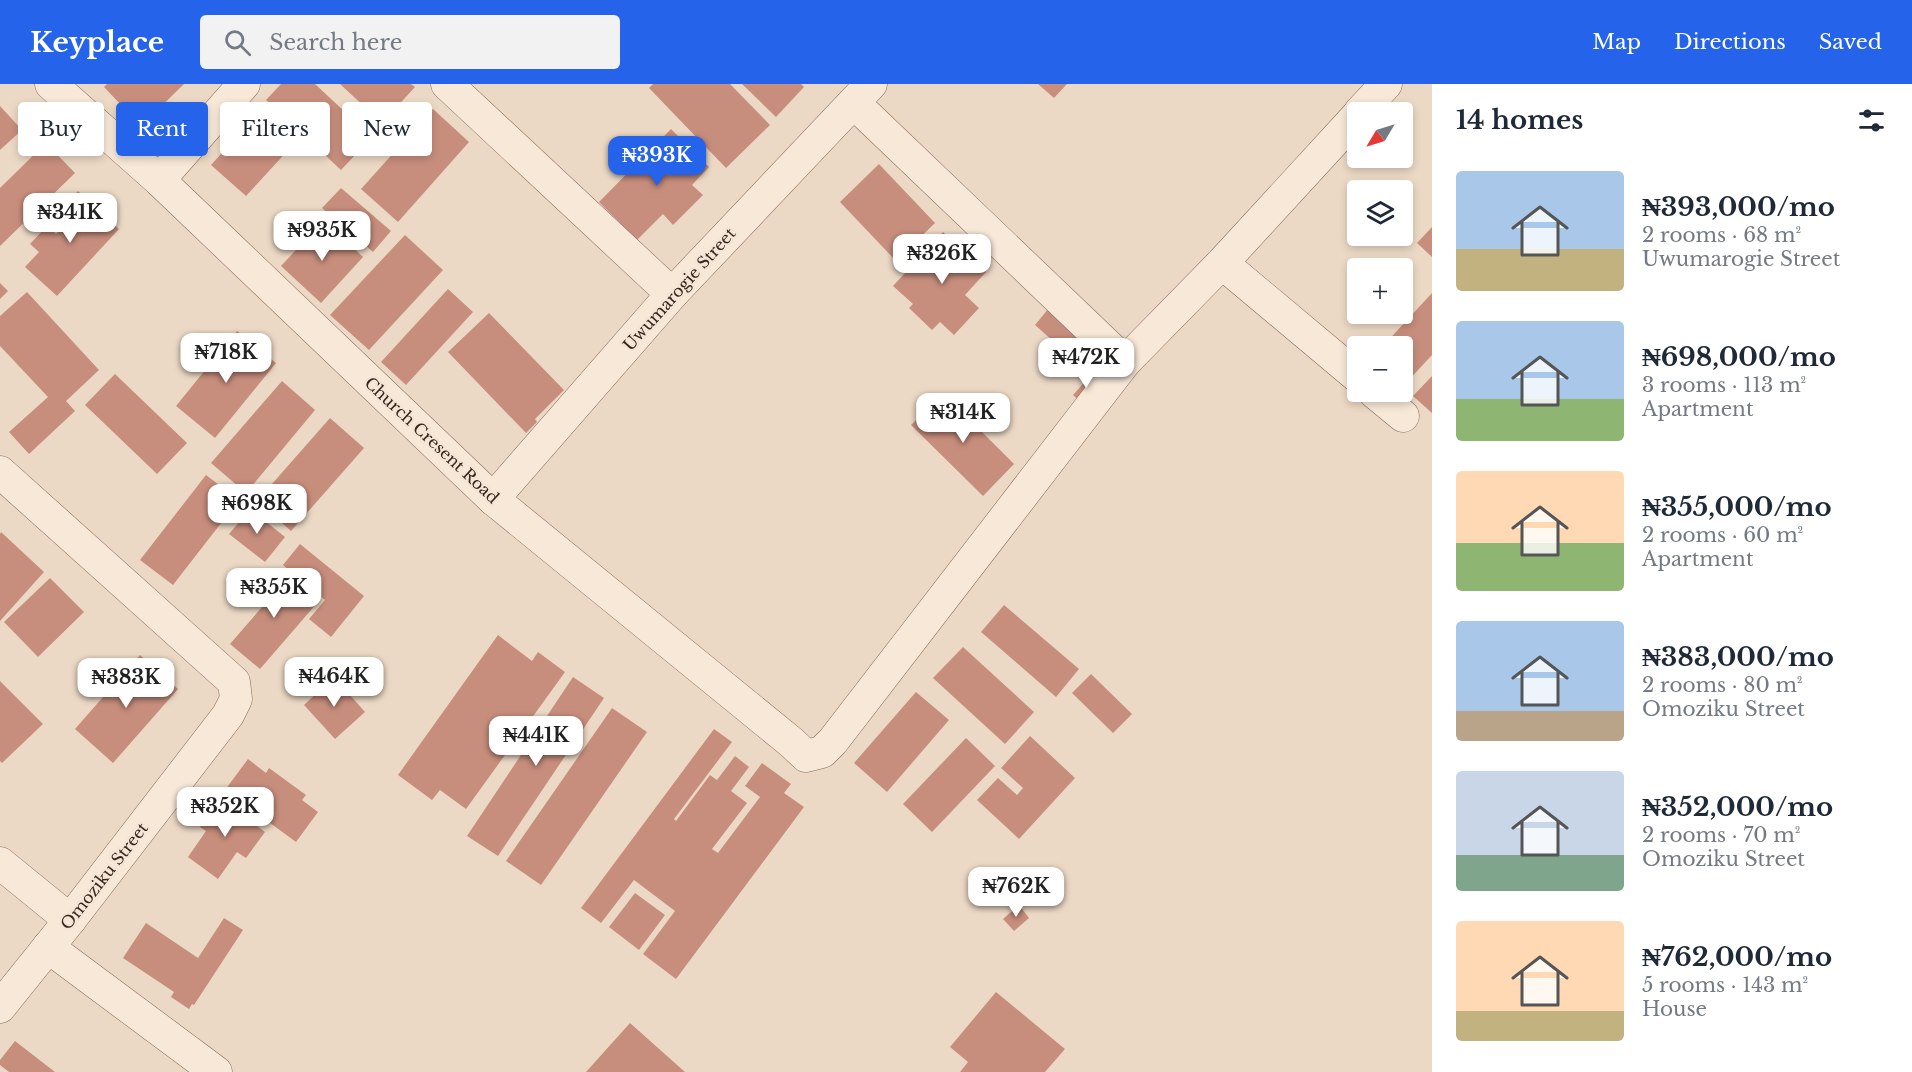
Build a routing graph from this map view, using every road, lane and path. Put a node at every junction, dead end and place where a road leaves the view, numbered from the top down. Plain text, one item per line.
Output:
1 (51, 84) edge
2 (244, 84) edge
3 (447, 84) edge
4 (1386, 84) edge
5 (862, 93) edge
6 (1370, 102) edge
7 (1347, 127) edge
8 (159, 180) junction
9 (1222, 263) junction
10 (672, 294) junction
11 (1125, 362) junction
12 (1347, 368) edge
13 (1386, 402) edge
14 (1403, 416) dead end
15 (0, 472) edge
16 (492, 499) junction
17 (0, 863) edge
18 (70, 920) junction
19 (48, 947) junction
20 (0, 1007) edge
21 (216, 1072) edge

1 - 8 street, Church Cresent Road
2 - 8 street
3 - 10 street
4 - 6 street
5 - 10 street, Uwumarogie Street
5 - 11 street
7 - 9 street
8 - 16 street, Church Cresent Road
9 - 11 street
9 - 12 street
10 - 16 street, Uwumarogie Street
11 - 16 street, Church Cresent Road
13 - 14 street
15 - 18 street, Omoziku Street
17 - 18 street
18 - 19 street, Omoziku Street
19 - 20 street, Omoziku Street
19 - 21 street

